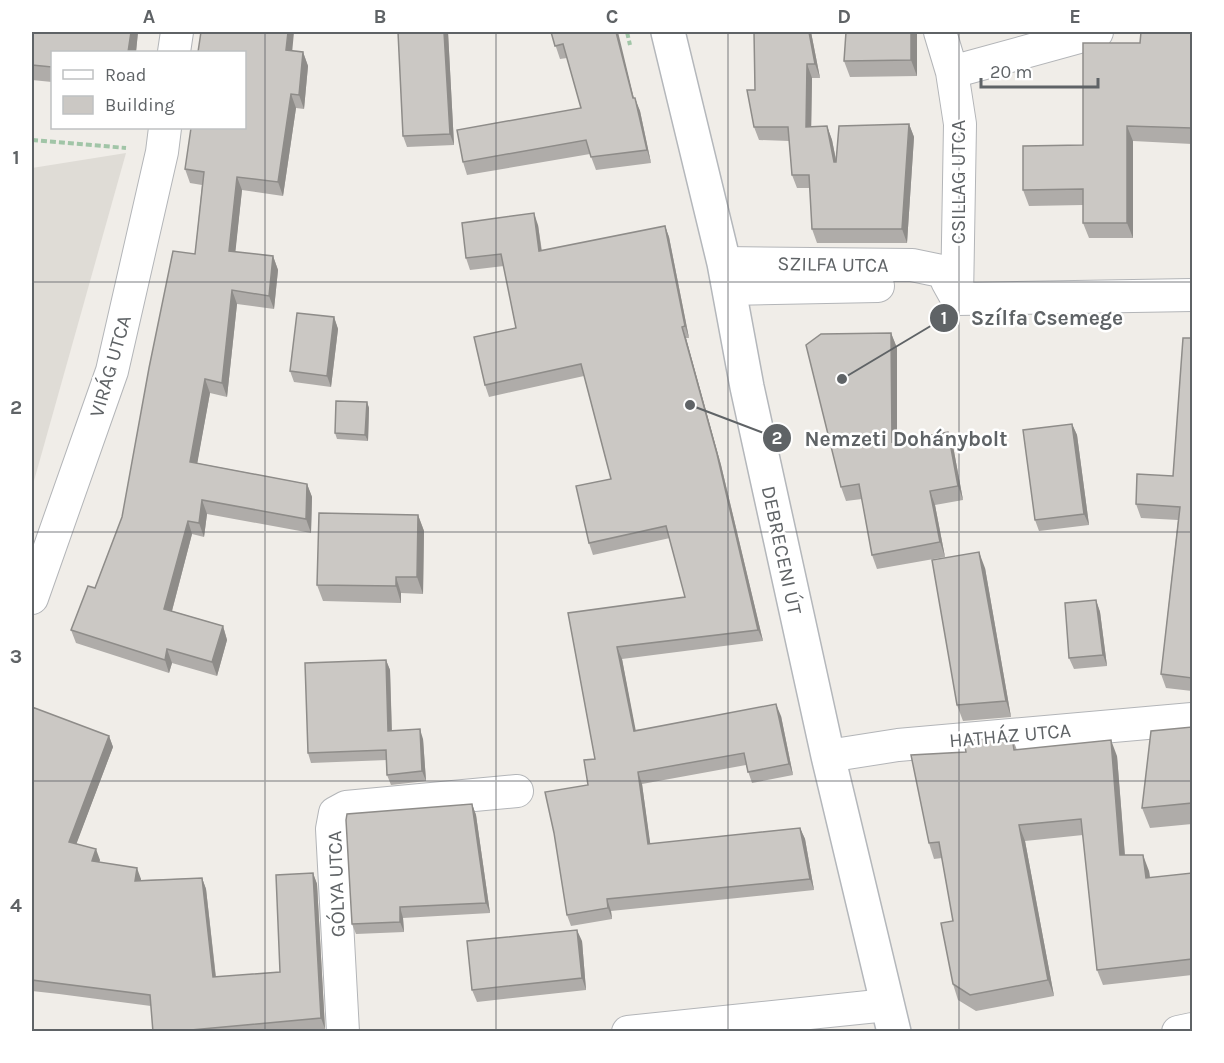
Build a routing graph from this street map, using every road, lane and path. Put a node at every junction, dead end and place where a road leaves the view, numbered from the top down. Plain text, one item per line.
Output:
1 (177, 32) edge
2 (668, 32) edge
3 (940, 32) edge
4 (1097, 32) edge
5 (174, 51) edge
6 (952, 72) junction
7 (32, 140) edge
8 (164, 140) edge
9 (726, 276) junction
10 (1192, 295) edge
11 (957, 299) junction
12 (32, 598) edge
13 (1192, 719) edge
14 (828, 756) junction
15 (517, 791) dead end
16 (891, 1018) edge
17 (1192, 1029) edge
18 (343, 1032) edge
19 (627, 1032) edge
20 (1178, 1032) edge

1 - 5 street
2 - 9 street, DEBRECENI ÚT
3 - 6 street, CSILLAG UTCA
4 - 6 street
6 - 11 street, CSILLAG UTCA
7 - 8 path
8 - 12 street, VIRÁG UTCA
9 - 11 street, SZILFA UTCA
9 - 14 street, DEBRECENI ÚT
10 - 11 street
13 - 14 street, HATHÁZ UTCA
14 - 16 street, DEBRECENI ÚT
15 - 18 street, GÓLYA UTCA
16 - 19 street
17 - 20 street

